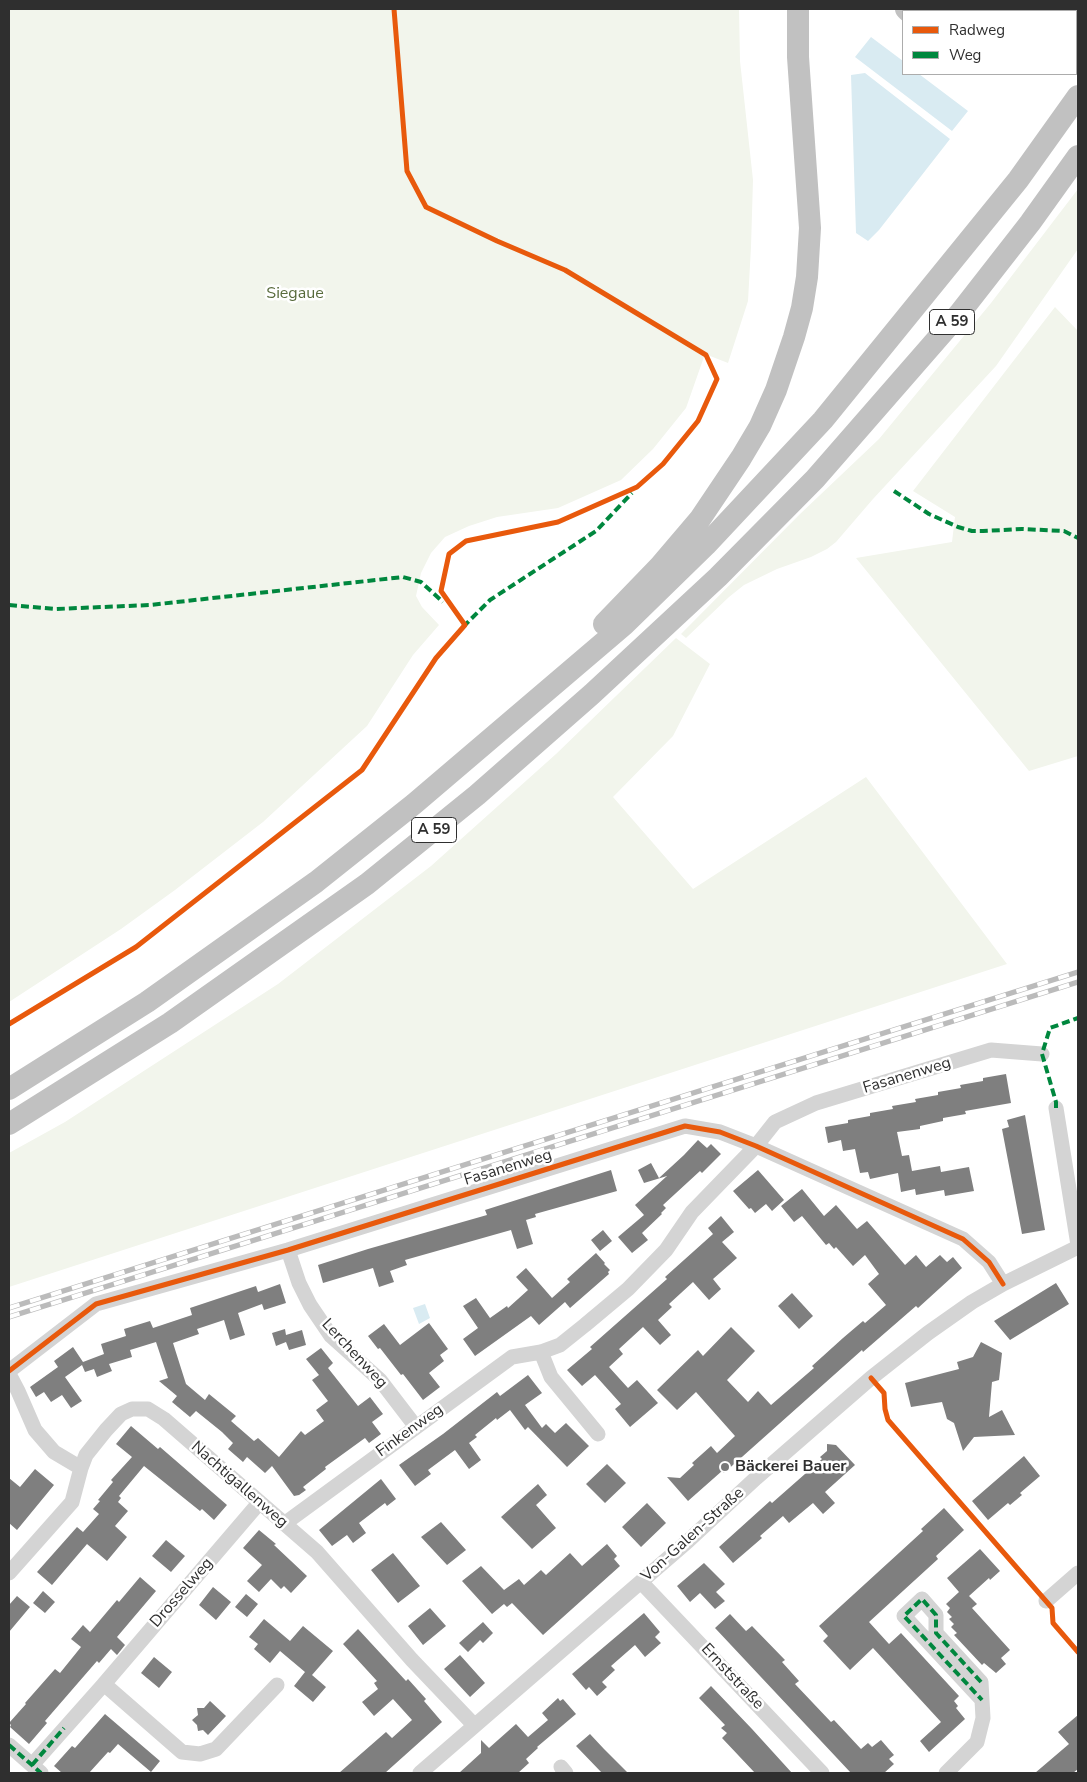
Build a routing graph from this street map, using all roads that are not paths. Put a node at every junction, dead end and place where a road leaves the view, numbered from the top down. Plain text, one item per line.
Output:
1 (798, 9) edge
2 (1078, 96) edge
3 (1078, 156) edge
4 (527, 708) junction
5 (1042, 1054) dead end
6 (9, 1089) edge
7 (1056, 1108) dead end
8 (9, 1124) edge
9 (756, 1146) junction
10 (1078, 1246) edge
11 (288, 1250) junction
12 (1004, 1284) junction
13 (541, 1352) junction
14 (9, 1373) edge
15 (416, 1427) junction
16 (598, 1434) dead end
17 (80, 1468) junction
18 (259, 1503) junction
19 (284, 1524) junction
20 (9, 1573) edge
21 (1078, 1573) edge
22 (641, 1582) junction
23 (1046, 1601) dead end
24 (104, 1684) junction
25 (277, 1685) dead end
26 (982, 1700) junction
27 (474, 1725) junction
28 (9, 1745) edge
29 (36, 1769) edge
30 (420, 1773) edge
31 (822, 1773) edge
32 (946, 1773) edge

1 - 4 highway, A 59
2 - 4 highway, A 59
3 - 8 highway, A 59
4 - 6 highway, A 59
5 - 9 street, Fasanenweg
7 - 10 street, Von-Galen-Straße
9 - 11 street, Fasanenweg
9 - 12 street, Fasanenweg
9 - 13 street, Finkenweg
10 - 12 street, Von-Galen-Straße
11 - 14 street, Fasanenweg
11 - 15 street, Lerchenweg
12 - 22 street, Von-Galen-Straße
13 - 15 street, Finkenweg
13 - 16 street
14 - 17 street
15 - 19 street, Finkenweg
17 - 18 street, Nachtigallenweg
17 - 20 street
18 - 19 street, Nachtigallenweg
18 - 24 street, Drosselweg
19 - 27 street, Nachtigallenweg
21 - 23 street
22 - 27 street, Von-Galen-Straße
22 - 31 street, Ernststraße
24 - 25 street
24 - 29 street, Drosselweg
26 - 26 street
26 - 32 street
27 - 30 street, Von-Galen-Straße
28 - 29 street

